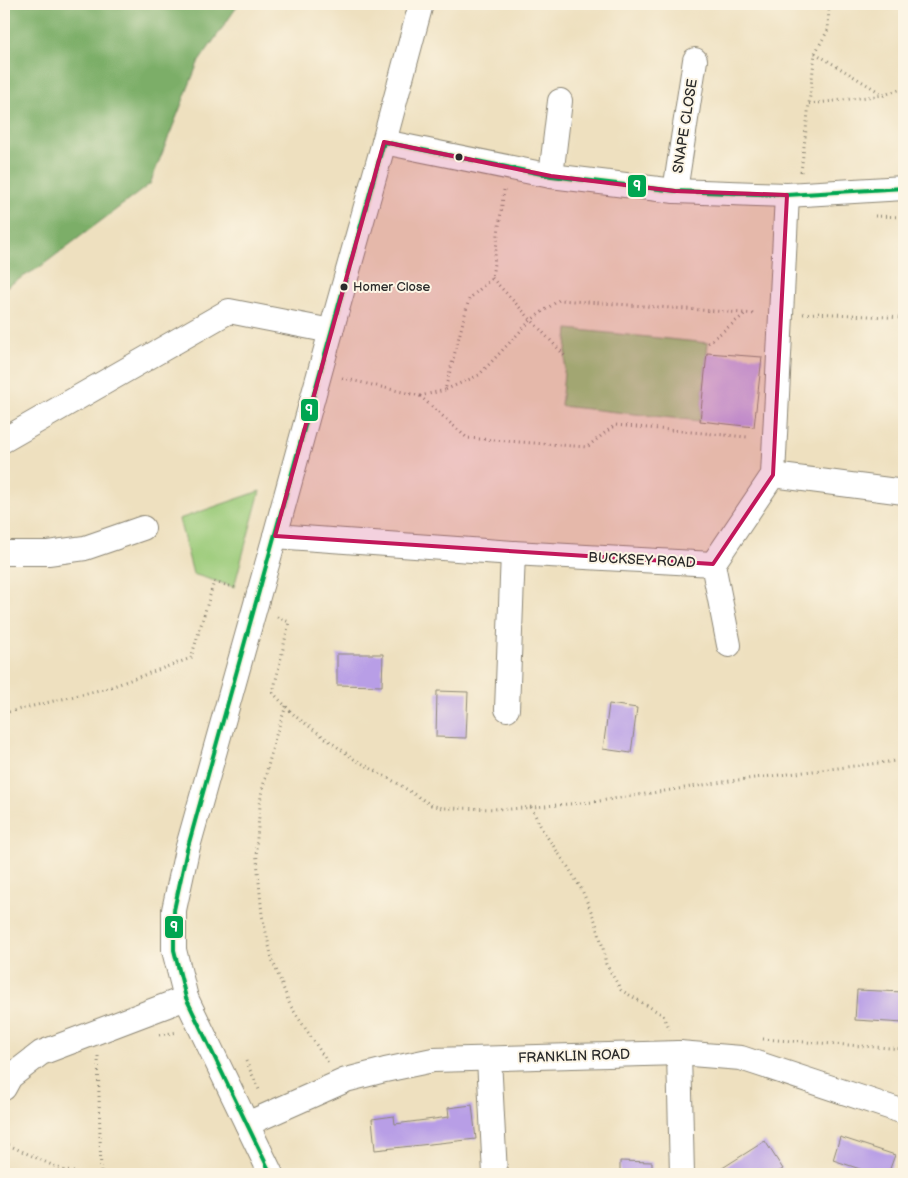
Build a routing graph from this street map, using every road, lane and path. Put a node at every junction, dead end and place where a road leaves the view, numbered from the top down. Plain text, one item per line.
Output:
1 (421, 4) edge
2 (829, 4) edge
3 (815, 52) junction
4 (694, 60) dead end
5 (904, 88) edge
6 (884, 95) junction
7 (560, 101) dead end
8 (809, 104) junction
9 (384, 142) junction
10 (508, 167) junction
11 (551, 176) junction
12 (904, 188) edge
13 (675, 191) junction
14 (793, 195) junction
15 (869, 215) dead end
16 (904, 218) edge
17 (492, 278) junction
18 (745, 314) junction
19 (781, 316) junction
20 (904, 318) edge
21 (531, 320) junction
22 (331, 331) junction
23 (708, 343) dead end
24 (566, 356) dead end
25 (320, 373) junction
26 (445, 390) junction
27 (420, 396) junction
28 (747, 437) dead end
29 (4, 440) edge
30 (772, 475) junction
31 (904, 492) edge
32 (143, 528) dead end
33 (275, 536) junction
34 (4, 552) edge
35 (512, 553) junction
36 (713, 564) junction
37 (259, 593) junction
38 (274, 616) dead end
39 (729, 645) dead end
40 (286, 706) junction
41 (507, 709) dead end
42 (4, 713) edge
43 (904, 760) edge
44 (530, 808) junction
45 (186, 998) junction
46 (182, 1031) dead end
47 (154, 1036) dead end
48 (675, 1042) junction
49 (98, 1047) dead end
50 (489, 1059) junction
51 (245, 1060) dead end
52 (331, 1067) dead end
53 (4, 1088) edge
54 (262, 1095) dead end
55 (904, 1112) edge
56 (247, 1124) junction
57 (4, 1143) edge
58 (89, 1174) edge
59 (101, 1174) edge
60 (271, 1174) edge
61 (495, 1174) edge
62 (682, 1174) edge

1 - 9 street
2 - 3 path
3 - 6 path
3 - 8 path
4 - 13 street, SNAPE CLOSE
5 - 6 path
6 - 8 path
7 - 11 street
8 - 14 path
9 - 10 street
9 - 22 street
10 - 11 street
10 - 17 path
11 - 13 street
12 - 14 street
13 - 14 street
14 - 19 street
15 - 16 path
17 - 21 path
17 - 26 path
18 - 19 path
18 - 21 path
18 - 23 path
19 - 20 path
19 - 30 street
21 - 24 path
21 - 26 path
22 - 25 street
22 - 29 street
25 - 27 path
25 - 33 street
26 - 27 path
27 - 28 path
30 - 31 street
30 - 36 street, BUCKSEY ROAD
32 - 34 street
33 - 35 street, BUCKSEY ROAD
33 - 37 street
35 - 36 street, BUCKSEY ROAD
35 - 41 street
36 - 39 street
37 - 42 path
37 - 45 street
38 - 40 path
40 - 44 path
40 - 52 path
43 - 44 path
44 - 48 path
45 - 53 street
45 - 56 street
46 - 47 path
48 - 50 street, FRANKLIN ROAD
48 - 55 street, FRANKLIN ROAD
48 - 62 street
49 - 59 path
50 - 56 street, FRANKLIN ROAD
50 - 61 street
51 - 54 path
56 - 60 street
57 - 58 path

